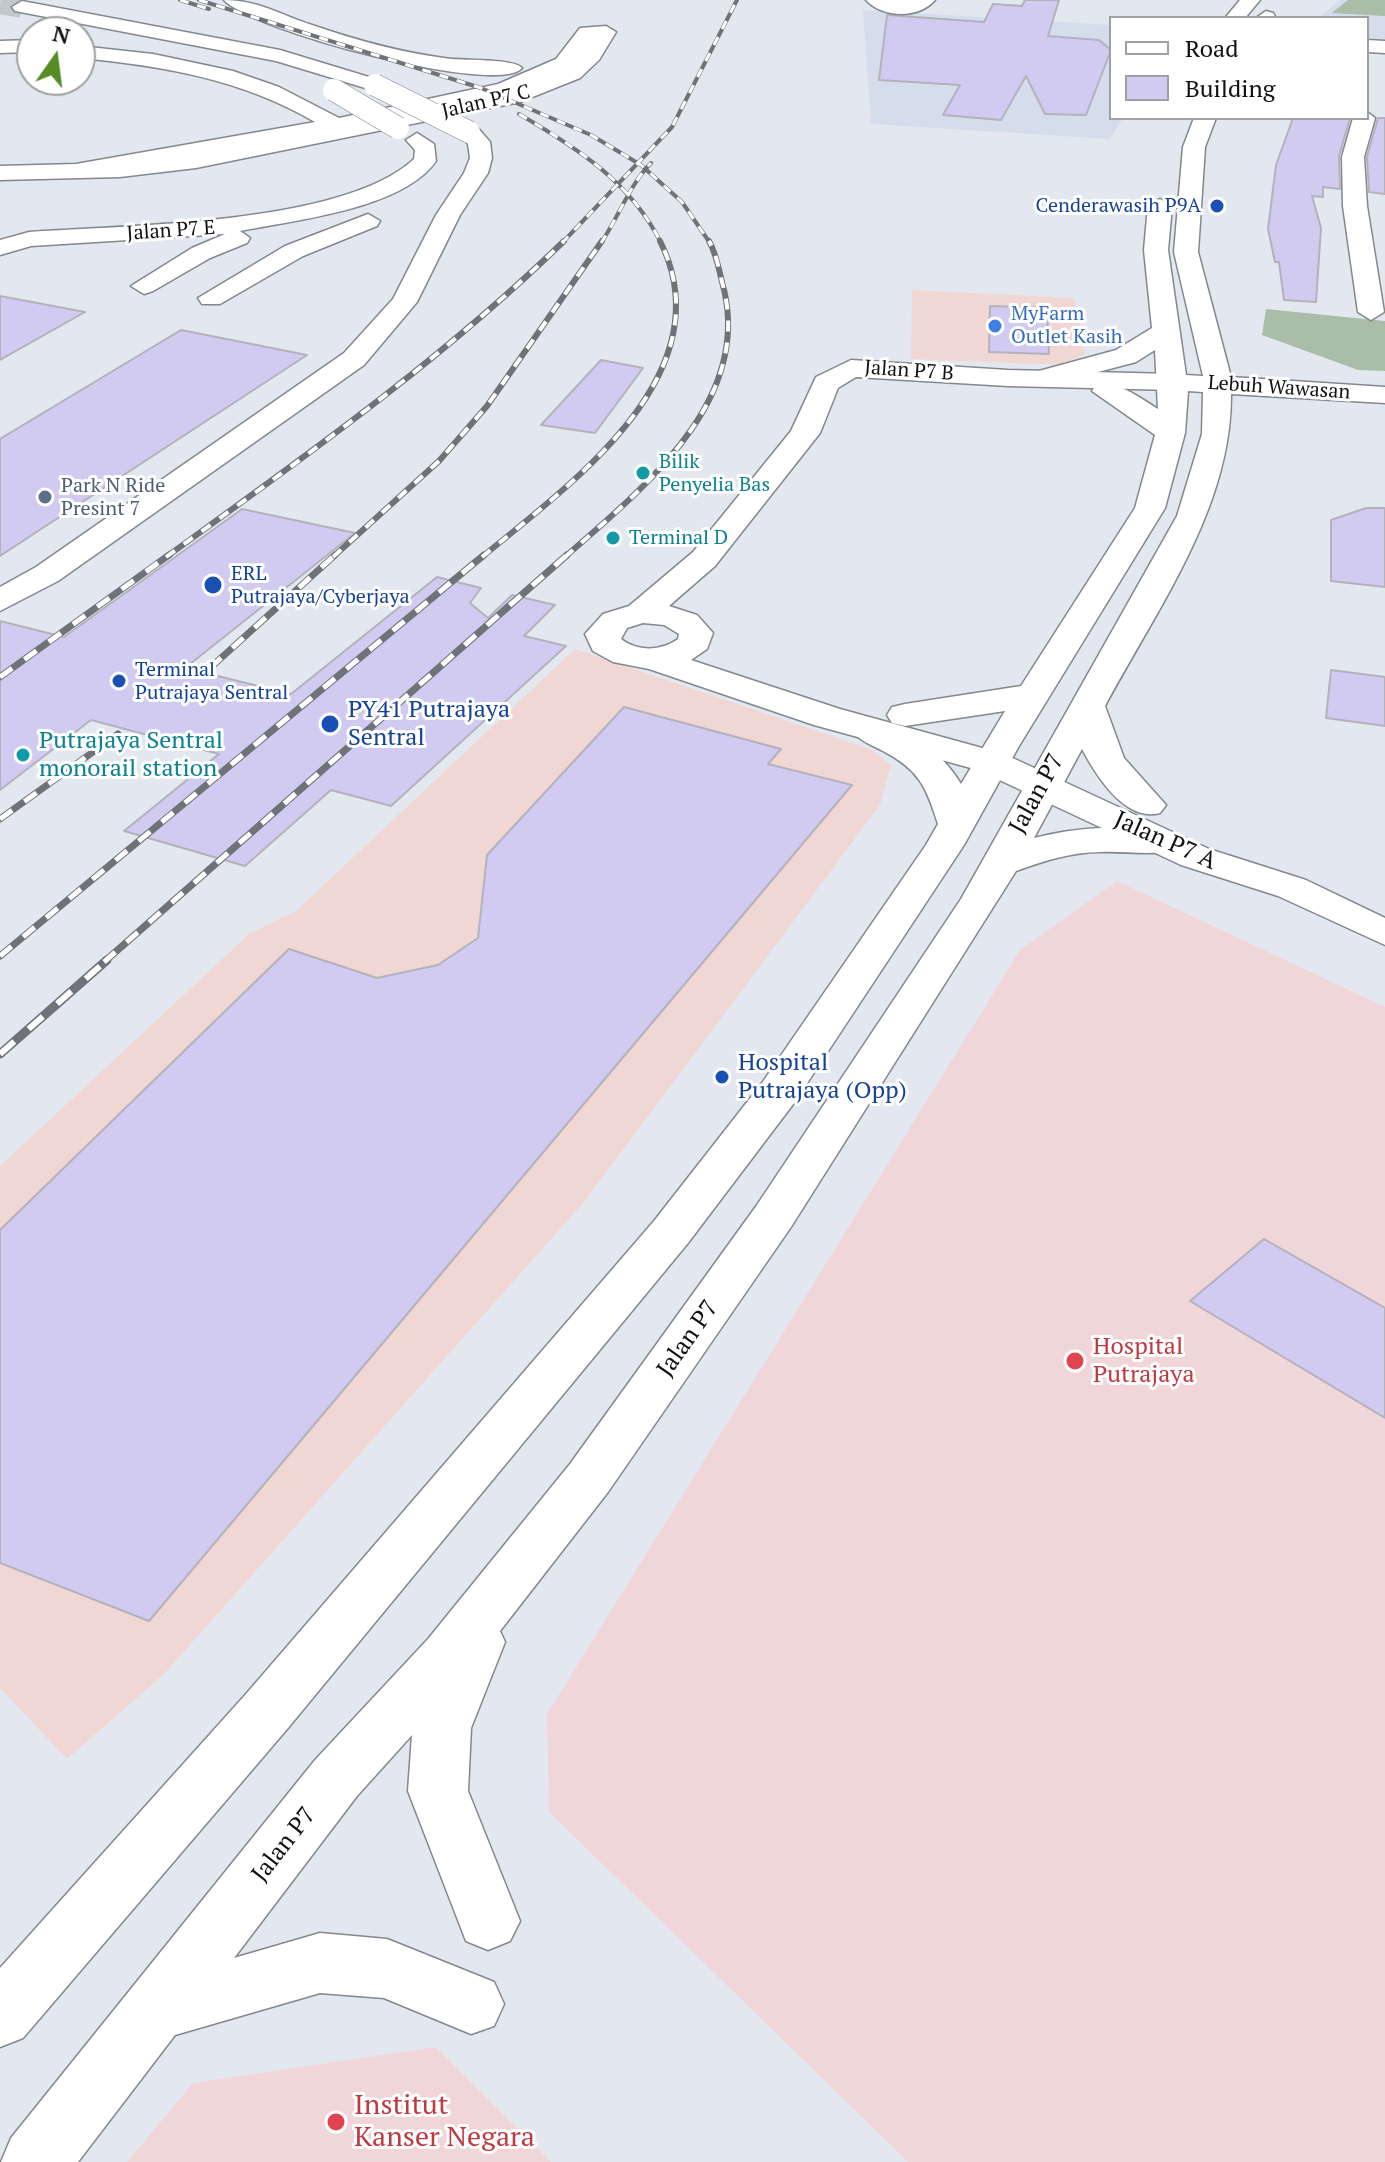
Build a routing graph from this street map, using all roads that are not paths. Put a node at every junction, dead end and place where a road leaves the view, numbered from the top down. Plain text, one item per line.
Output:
1 (210, 0) edge
2 (234, 0) edge
3 (876, 0) edge
4 (925, 0) edge
5 (1250, 0) edge
6 (1237, 16) edge
7 (96, 50) edge
8 (96, 52) edge
9 (416, 61) junction
10 (375, 85) junction
11 (334, 90) junction
12 (276, 93) junction
13 (512, 93) junction
14 (1204, 120) edge
15 (1363, 120) edge
16 (342, 128) junction
17 (216, 146) junction
18 (84, 169) junction
19 (0, 173) edge
20 (476, 173) junction
21 (1163, 175) dead end
22 (341, 203) junction
23 (1357, 217) junction
24 (1385, 218) edge
25 (0, 248) edge
26 (144, 286) dead end
27 (211, 298) dead end
28 (1371, 312) dead end
29 (1167, 331) junction
30 (1211, 349) junction
31 (1049, 377) junction
32 (1008, 378) junction
33 (1174, 388) junction
34 (1300, 388) junction
35 (1216, 390) junction
36 (1106, 391) junction
37 (1385, 395) edge
38 (1327, 407) junction
39 (1385, 412) edge
40 (1170, 433) junction
41 (1217, 434) junction
42 (0, 601) edge
43 (641, 613) junction
44 (695, 642) junction
45 (650, 658) junction
46 (1036, 693) junction
47 (1087, 704) junction
48 (905, 715) junction
49 (870, 730) junction
50 (996, 754) junction
51 (1048, 774) junction
52 (1147, 805) junction
53 (957, 824) junction
54 (1162, 842) junction
55 (999, 864) junction
56 (1292, 888) junction
57 (1385, 933) edge
58 (589, 1478) junction
59 (488, 1921) dead end
60 (471, 2004) dead end
61 (156, 2010) junction
62 (0, 2016) edge
63 (35, 2162) edge

1 - 10 street
2 - 9 street
3 - 4 street
5 - 6 street
7 - 11 street
8 - 12 street
9 - 13 street
9 - 13 street, Jalan P7 C
10 - 11 street
10 - 20 street, bridge
11 - 22 street, bridge
12 - 16 street
12 - 17 street
13 - 16 street, Jalan P7 C
14 - 30 street, Jalan P7
15 - 23 street
16 - 17 street, Jalan P7 C
16 - 18 street, Jalan P7 C
17 - 18 street, Jalan P7 C
18 - 19 street, Jalan P7 C
20 - 27 street
20 - 42 street
21 - 29 street
22 - 25 street, Jalan P7 E
22 - 26 street
23 - 24 street
23 - 28 street
29 - 31 street
29 - 33 street
30 - 34 street
30 - 35 street, Jalan P7
31 - 32 street, Jalan P7 B
31 - 33 street, Jalan P7 B
32 - 36 street, Jalan P7 B
32 - 43 street, Jalan P7 B
33 - 35 street, Lebuh Wawasan
33 - 36 street, Jalan P7 B
33 - 40 street
34 - 35 street, Lebuh Wawasan
34 - 37 street, Lebuh Wawasan
35 - 38 street, Lebuh Wawasan
35 - 41 street, Jalan P7
36 - 40 street
38 - 39 street, Lebuh Wawasan
38 - 41 street
40 - 46 street
41 - 47 street, Jalan P7
43 - 44 street
43 - 45 street, Jalan P7 B
44 - 45 street, Jalan P7 B
44 - 48 street
45 - 49 street, Jalan P7 B
46 - 48 street
46 - 50 street
47 - 51 street, Jalan P7
47 - 52 street
48 - 50 street
49 - 50 street, Jalan P7 B
49 - 53 street
50 - 51 street
50 - 53 street
51 - 52 street, Jalan P7 A
51 - 54 street, Jalan P7 A
51 - 55 street, Jalan P7
52 - 56 street, Jalan P7 A
53 - 62 street
54 - 55 street
54 - 56 street, Jalan P7 A
55 - 58 street, Jalan P7
56 - 57 street, Jalan P7 A
58 - 59 street
58 - 61 street, Jalan P7
60 - 61 street
61 - 63 street, Jalan P7

